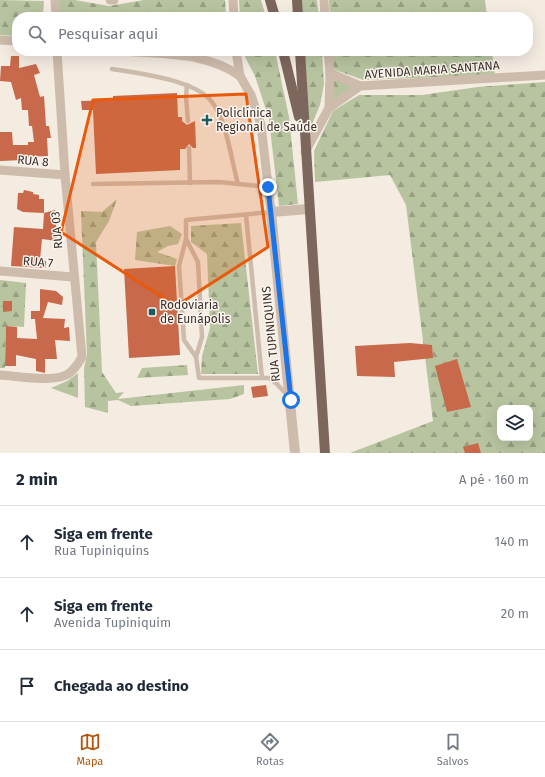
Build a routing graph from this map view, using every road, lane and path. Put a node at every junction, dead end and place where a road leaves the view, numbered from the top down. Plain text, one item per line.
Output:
1 (55, 0) edge
2 (110, 0) edge
3 (114, 0) edge
4 (233, 0) edge
5 (270, 0) edge
6 (297, 0) edge
7 (324, 0) edge
8 (56, 12) edge
9 (234, 12) edge
10 (273, 12) edge
11 (298, 12) edge
12 (325, 12) edge
13 (0, 40) edge
14 (12, 41) edge
15 (57, 56) edge
16 (191, 56) edge
17 (237, 56) edge
18 (284, 56) edge
19 (300, 56) edge
20 (328, 56) edge
21 (112, 69) dead end
22 (330, 73) junction
23 (545, 75) edge
24 (240, 76) junction
25 (187, 86) junction
26 (360, 86) junction
27 (328, 108) junction
28 (188, 121) dead end
29 (305, 147) junction
30 (189, 148) dead end
31 (0, 170) edge
32 (65, 175) junction
33 (190, 183) junction
34 (93, 184) dead end
35 (238, 184) junction
36 (268, 187) junction
37 (309, 209) junction
38 (271, 212) junction
39 (246, 215) junction
40 (186, 240) junction
41 (0, 270) edge
42 (73, 277) junction
43 (196, 357) junction
44 (0, 375) edge
45 (262, 378) junction
46 (291, 400) junction
47 (295, 453) edge
48 (325, 453) edge

1 - 8 street
2 - 3 street
4 - 9 street
5 - 10 main road
6 - 11 main road
7 - 12 street
13 - 14 street
15 - 32 street, RUA 03
16 - 24 street
17 - 24 street
18 - 29 main road
19 - 29 main road
20 - 22 street
21 - 25 lane
22 - 26 street
22 - 27 street
23 - 26 street, AVENIDA MARIA SANTANA
24 - 36 street
25 - 28 lane
25 - 35 lane
26 - 27 street, AVENIDA MARIA SANTANA
27 - 29 street, AVENIDA MARIA SANTANA
29 - 37 main road
30 - 33 lane
31 - 32 street, RUA 8
32 - 42 street, RUA 03
33 - 34 lane
33 - 35 lane
35 - 36 lane
36 - 38 street
37 - 38 street
37 - 48 main road
38 - 39 lane
38 - 46 street, RUA TUPINIQUINS
39 - 40 lane
39 - 45 lane
40 - 43 lane
40 - 43 lane
41 - 42 street, RUA 7
42 - 44 street, RUA 03
43 - 45 lane
45 - 46 lane
46 - 47 street, RUA TUPINIQUINS

